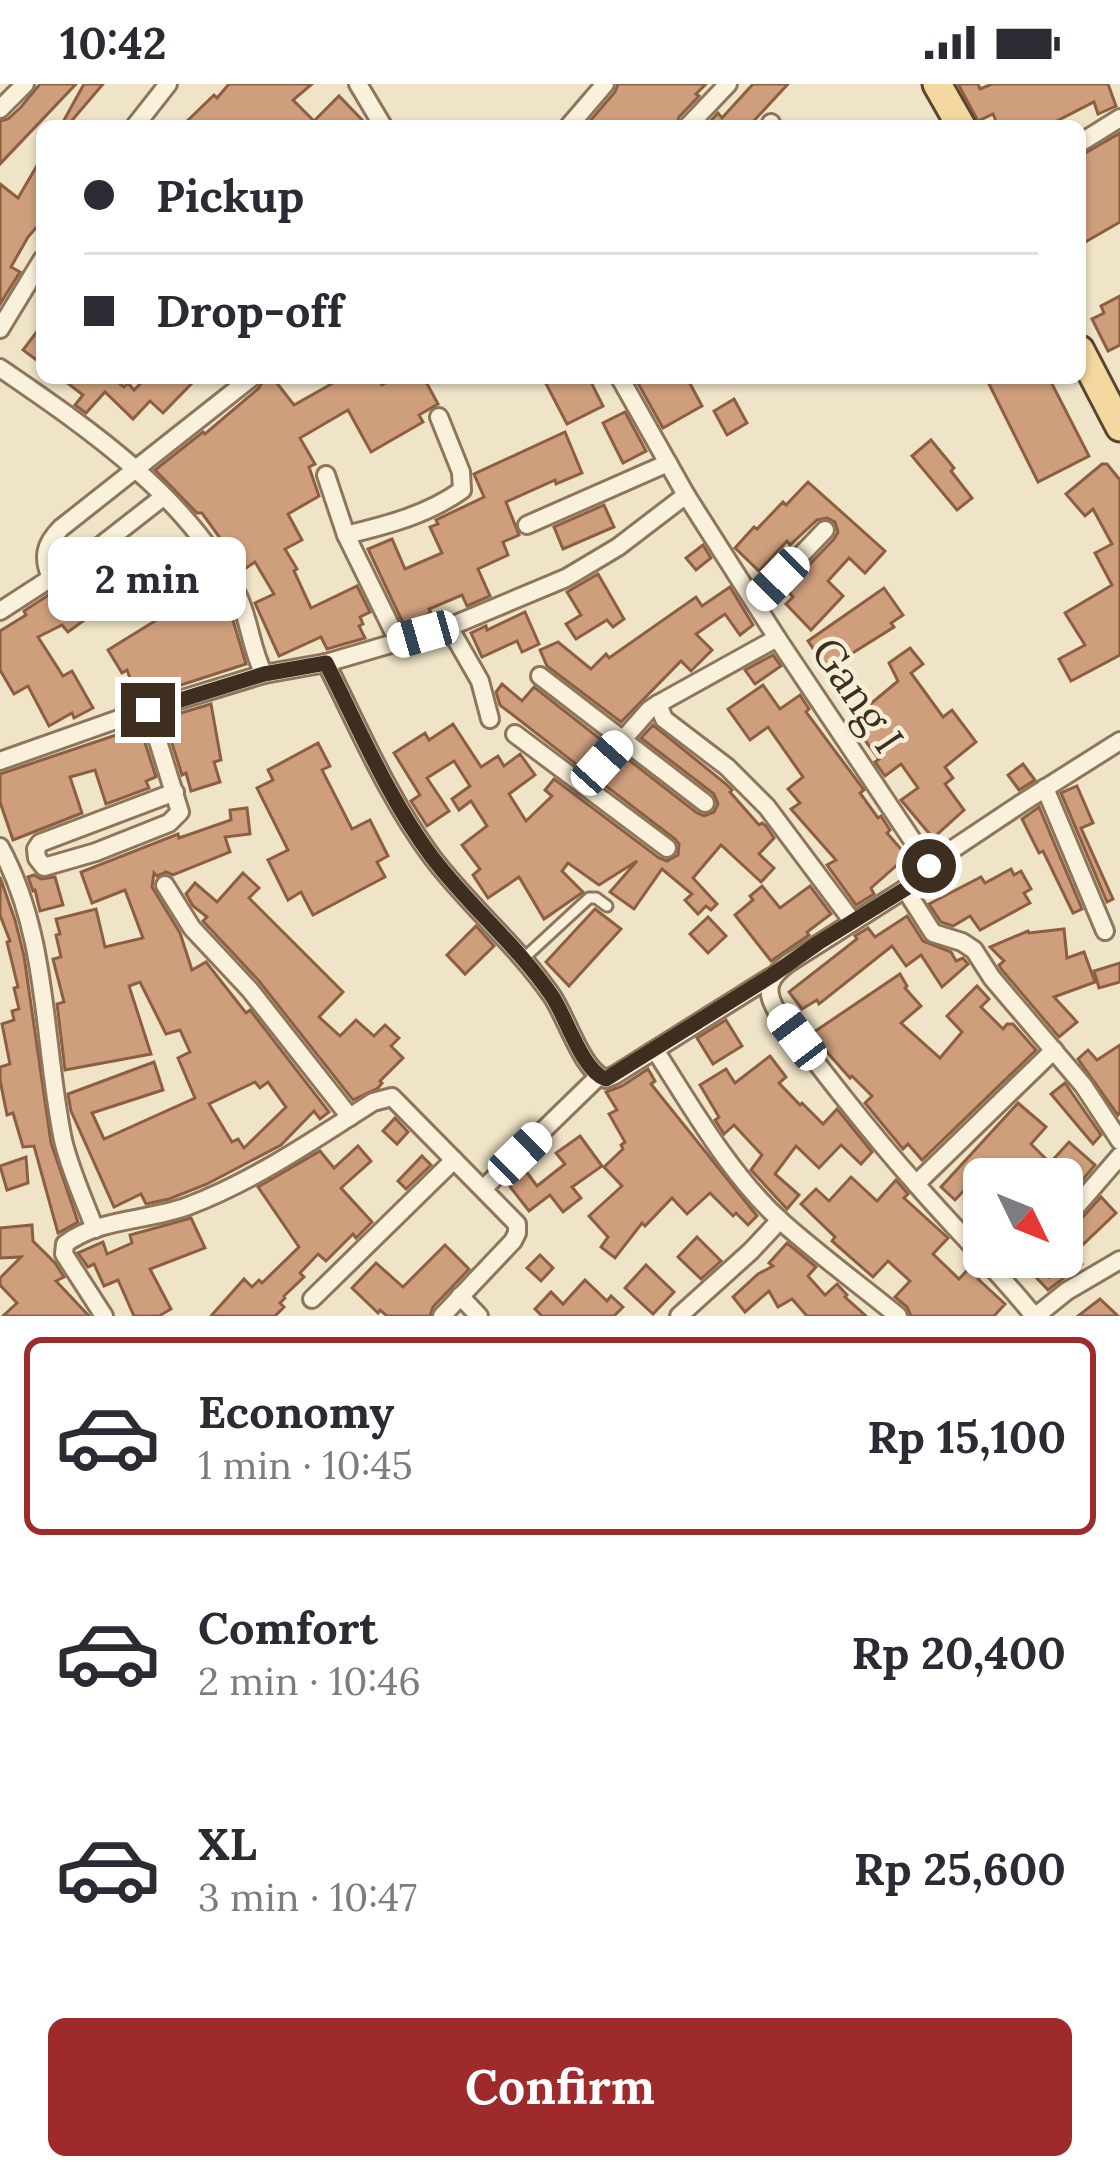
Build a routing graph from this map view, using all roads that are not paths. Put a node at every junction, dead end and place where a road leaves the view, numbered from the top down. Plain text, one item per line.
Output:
1 (25, 84) edge
2 (168, 84) edge
3 (358, 84) edge
4 (605, 84) edge
5 (728, 84) edge
6 (937, 84) edge
7 (0, 110) edge
8 (1120, 118) edge
9 (140, 120) edge
10 (379, 120) edge
11 (574, 120) edge
12 (694, 120) edge
13 (958, 120) edge
14 (1086, 139) edge
15 (36, 269) edge
16 (3, 318) edge
17 (1086, 362) edge
18 (0, 368) edge
19 (243, 384) edge
20 (623, 384) edge
21 (439, 417) dead end
22 (1120, 427) edge
23 (668, 463) junction
24 (137, 468) junction
25 (326, 475) dead end
26 (686, 495) junction
27 (164, 497) junction
28 (527, 525) dead end
29 (825, 530) dead end
30 (346, 535) junction
31 (52, 578) junction
32 (755, 603) junction
33 (0, 611) edge
34 (449, 627) junction
35 (777, 638) junction
36 (398, 641) junction
37 (326, 663) junction
38 (264, 674) junction
39 (540, 676) dead end
40 (658, 704) junction
41 (148, 710) junction
42 (490, 719) dead end
43 (514, 734) dead end
44 (624, 739) junction
45 (1120, 741) edge
46 (0, 761) edge
47 (583, 785) junction
48 (1045, 788) junction
49 (175, 792) junction
50 (704, 802) dead end
51 (0, 847) edge
52 (667, 848) dead end
53 (925, 870) junction
54 (164, 885) dead end
55 (905, 889) junction
56 (607, 906) dead end
57 (853, 922) junction
58 (1105, 931) dead end
59 (524, 958) junction
60 (771, 976) junction
61 (655, 1049) junction
62 (1054, 1050) junction
63 (598, 1077) junction
64 (350, 1117) junction
65 (1120, 1142) edge
66 (1120, 1156) edge
67 (454, 1160) junction
68 (916, 1184) junction
69 (484, 1188) junction
70 (1083, 1199) edge
71 (780, 1220) junction
72 (95, 1229) junction
73 (1120, 1260) edge
74 (460, 1296) junction
75 (312, 1299) dead end
76 (104, 1316) edge
77 (442, 1316) edge
78 (478, 1316) edge
79 (679, 1316) edge
80 (898, 1316) edge
81 (1035, 1316) edge

1 - 7 street
2 - 9 street
3 - 10 street
4 - 11 street
5 - 12 street
6 - 13 main road
8 - 14 street
15 - 16 street
17 - 22 main road
18 - 24 street
19 - 24 street
20 - 23 street, Gang I
21 - 30 street
23 - 26 street, Gang I
23 - 28 street
24 - 27 street
24 - 31 street
25 - 30 street
26 - 32 street, Gang I
26 - 34 street
27 - 31 street
27 - 38 street
29 - 32 street
30 - 36 street
31 - 33 street
32 - 35 street, Gang I
34 - 36 street
34 - 42 street
35 - 40 street
35 - 53 street, Gang I
36 - 37 street
37 - 38 street
37 - 59 street
38 - 41 street
39 - 44 street
40 - 44 street
40 - 57 street
41 - 46 street
41 - 49 street
43 - 47 street
44 - 47 street
44 - 50 street
45 - 48 street
47 - 52 street
48 - 53 street
48 - 58 street
49 - 49 street
51 - 72 street
53 - 55 street
54 - 64 street
55 - 57 street
55 - 62 street
56 - 59 lane
57 - 60 street
59 - 63 street
60 - 61 street
60 - 68 street
61 - 63 street
61 - 71 street
62 - 65 street
62 - 68 street
63 - 69 street
64 - 67 street
64 - 72 street
66 - 70 street
67 - 69 street
67 - 75 street
68 - 81 street
69 - 74 street
71 - 79 street
71 - 80 street
72 - 76 street
73 - 81 street
74 - 77 street
74 - 78 street

